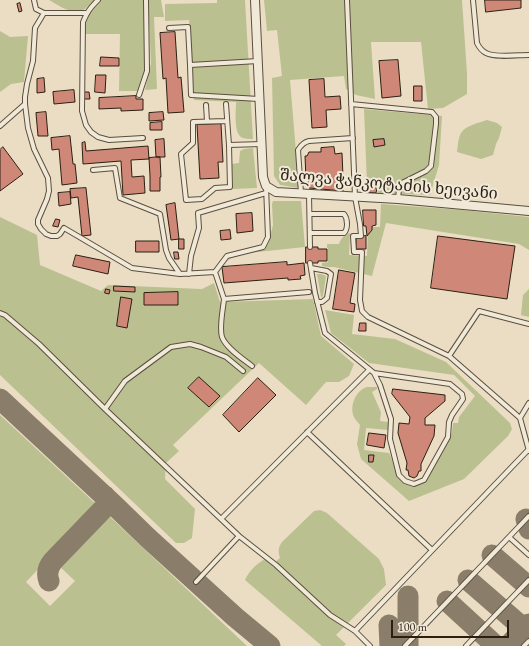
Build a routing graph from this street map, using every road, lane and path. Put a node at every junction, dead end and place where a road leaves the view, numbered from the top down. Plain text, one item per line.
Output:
1 (34, 0) edge
2 (98, 0) edge
3 (146, 0) edge
4 (255, 0) edge
5 (347, 0) edge
6 (473, 0) edge
7 (44, 12) junction
8 (86, 13) junction
9 (170, 28) dead end
10 (529, 55) edge
11 (258, 61) junction
12 (190, 65) junction
13 (139, 95) dead end
14 (259, 99) junction
15 (25, 104) junction
16 (226, 104) dead end
17 (351, 104) junction
18 (206, 105) dead end
19 (227, 120) junction
20 (207, 121) junction
21 (0, 126) edge
22 (143, 138) dead end
23 (353, 138) junction
24 (262, 144) junction
25 (228, 145) junction
26 (93, 170) dead end
27 (266, 189) junction
28 (305, 194) junction
29 (355, 197) junction
30 (398, 199) junction
31 (529, 211) edge
32 (310, 214) junction
33 (310, 233) junction
34 (310, 247) dead end
35 (215, 272) junction
36 (180, 274) junction
37 (189, 274) junction
38 (309, 292) dead end
39 (224, 299) junction
40 (317, 302) junction
41 (0, 313) edge
42 (529, 324) edge
43 (449, 356) junction
44 (252, 366) dead end
45 (369, 370) junction
46 (242, 371) dead end
47 (374, 374) junction
48 (529, 403) edge
49 (105, 409) junction
50 (520, 418) junction
51 (307, 432) junction
52 (529, 450) edge
53 (529, 516) edge
54 (221, 519) junction
55 (239, 536) junction
56 (509, 537) junction
57 (432, 550) junction
58 (529, 555) edge
59 (529, 580) edge
60 (196, 582) dead end
61 (355, 631) junction
62 (529, 641) edge
63 (370, 646) edge
64 (405, 646) edge
65 (466, 646) edge
66 (524, 646) edge

1 - 7 lane
2 - 8 lane
3 - 13 lane
4 - 11 street, შალვა ჭანკოტაძის ხეივანი
5 - 17 lane
6 - 10 lane
7 - 8 lane
7 - 15 lane
8 - 22 lane
9 - 12 lane
11 - 12 lane
11 - 14 street, შალვა ჭანკოტაძის ხეივანი
12 - 14 lane
14 - 24 street, შალვა ჭანკოტაძის ხეივანი
15 - 21 lane
15 - 36 lane
16 - 19 lane
17 - 23 lane
17 - 30 lane
18 - 20 lane
19 - 20 lane
19 - 25 lane
20 - 25 lane
23 - 28 lane
23 - 29 lane
24 - 25 lane
24 - 27 street, შალვა ჭანკოტაძის ხეივანი
26 - 36 lane
27 - 28 street, შალვა ჭანკოტაძის ხეივანი
27 - 35 lane
27 - 37 lane
28 - 29 street, შალვა ჭანკოტაძის ხეივანი
28 - 32 lane
29 - 30 street, შალვა ჭანკოტაძის ხეივანი
29 - 43 lane
30 - 31 street, შალვა ჭანკოტაძის ხეივანი
32 - 33 lane
32 - 33 lane
33 - 34 lane
35 - 37 lane
35 - 39 lane
36 - 37 lane
38 - 39 lane
39 - 44 lane
40 - 40 lane
40 - 45 lane
41 - 49 lane
42 - 43 lane
43 - 50 lane
45 - 47 lane
45 - 51 lane
46 - 49 lane
47 - 47 lane
48 - 50 lane
49 - 54 lane
50 - 52 lane
51 - 54 lane
51 - 57 lane
52 - 57 lane
53 - 56 lane
54 - 55 lane
55 - 60 lane
55 - 61 lane
56 - 58 lane
56 - 64 lane
57 - 61 lane
59 - 65 lane
61 - 63 lane
62 - 66 lane

